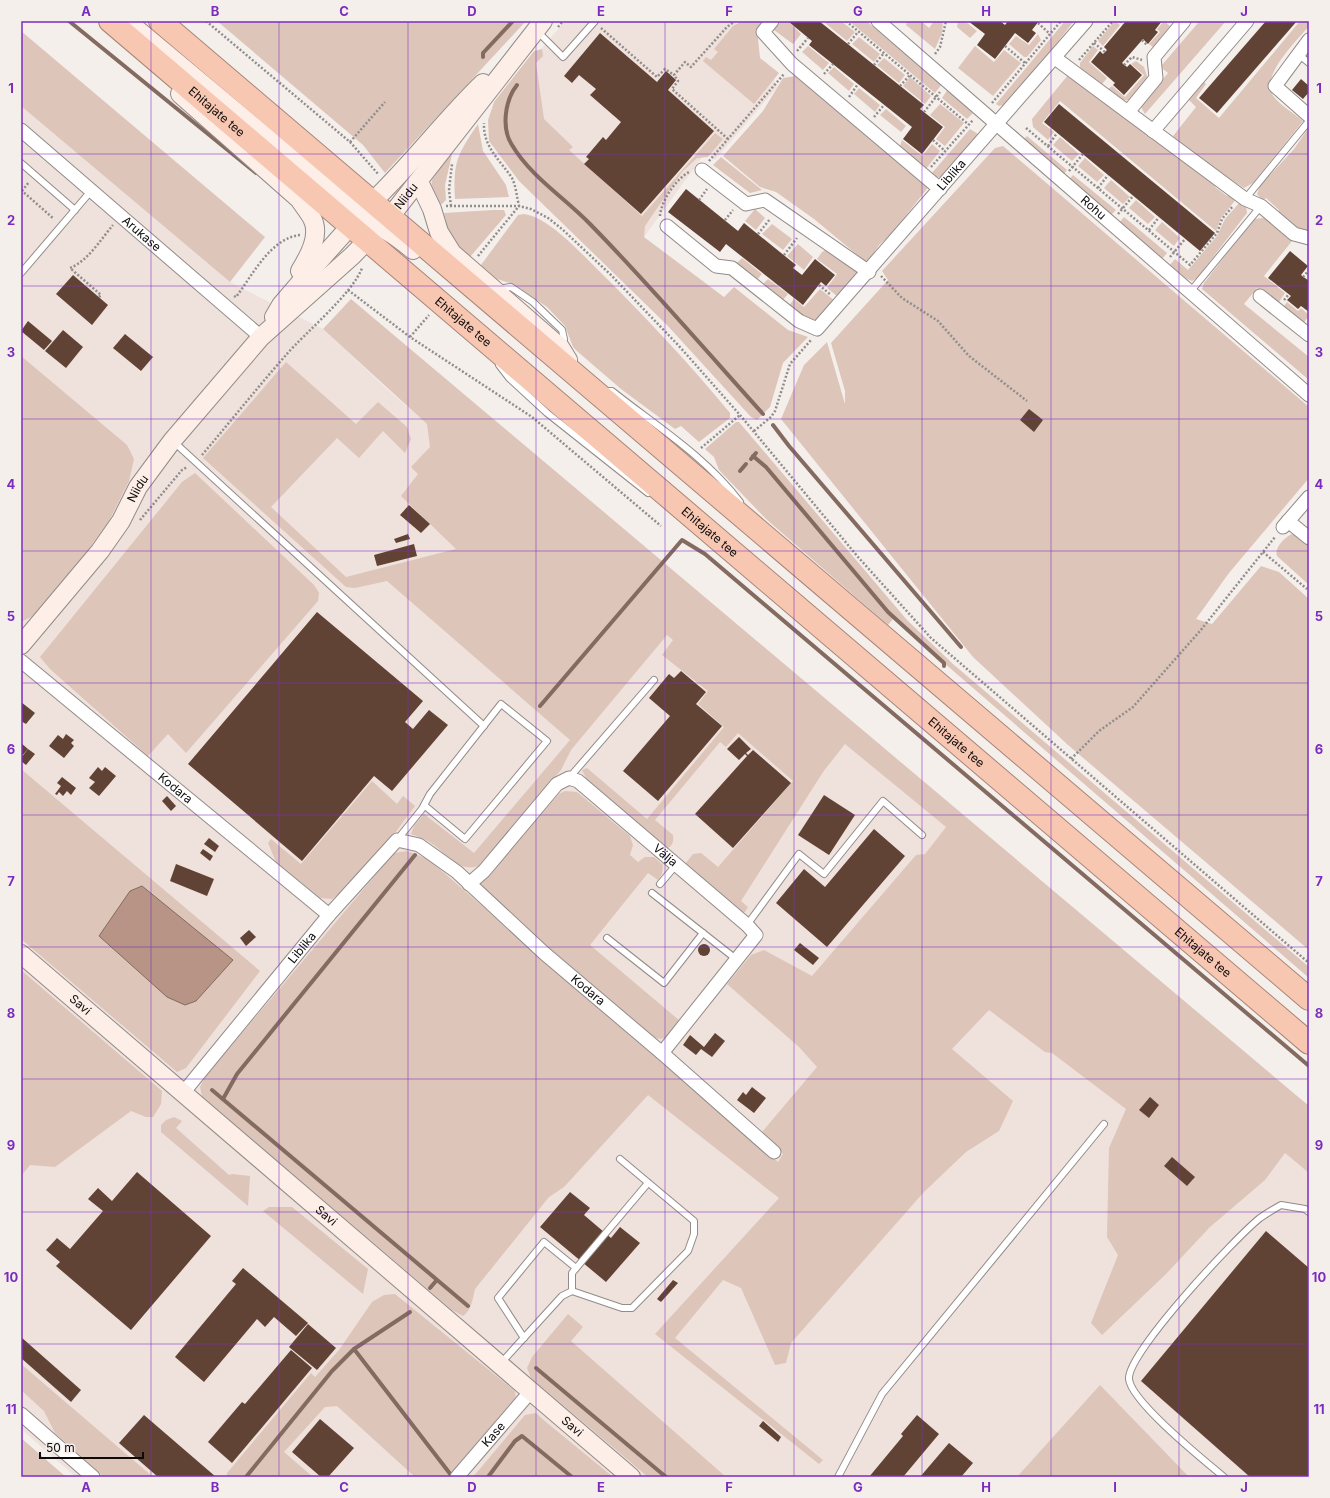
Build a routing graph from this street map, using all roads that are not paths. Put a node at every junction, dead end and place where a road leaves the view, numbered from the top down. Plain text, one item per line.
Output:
1 (109, 21) edge
2 (115, 21) edge
3 (160, 21) edge
4 (772, 21) edge
5 (878, 21) edge
6 (1086, 21) edge
7 (1184, 21) edge
8 (1247, 21) edge
9 (595, 22) edge
10 (536, 29) edge
11 (1309, 40) edge
12 (1298, 54) junction
13 (1055, 58) junction
14 (1309, 63) edge
15 (1128, 112) junction
16 (1309, 116) edge
17 (1309, 121) edge
18 (998, 124) junction
19 (21, 130) edge
20 (1153, 131) junction
21 (21, 163) edge
22 (702, 170) road end
23 (419, 182) junction
24 (940, 189) junction
25 (91, 191) junction
26 (1243, 198) junction
27 (1261, 206) junction
28 (75, 210) junction
29 (360, 215) junction
30 (381, 226) junction
31 (667, 226) road end
32 (1309, 238) edge
33 (871, 270) junction
34 (21, 273) edge
35 (1190, 292) junction
36 (1260, 296) dead end
37 (281, 305) junction
38 (472, 329) junction
39 (1309, 335) edge
40 (261, 337) junction
41 (588, 384) junction
42 (1309, 395) edge
43 (172, 441) junction
44 (710, 488) junction
45 (1309, 497) edge
46 (655, 499) dead end
47 (667, 506) dead end
48 (692, 516) junction
49 (764, 534) junction
50 (1309, 538) edge
51 (21, 644) edge
52 (21, 661) edge
53 (654, 680) dead end
54 (484, 726) junction
55 (569, 778) junction
56 (424, 804) junction
57 (922, 835) dead end
58 (397, 840) junction
59 (676, 865) junction
60 (469, 884) junction
61 (660, 884) dead end
62 (652, 893) dead end
63 (329, 915) junction
64 (747, 925) junction
65 (703, 933) junction
66 (607, 938) dead end
67 (21, 954) edge
68 (736, 959) junction
69 (1309, 999) edge
70 (1309, 1043) edge
71 (662, 1053) junction
72 (183, 1093) junction
73 (1104, 1124) dead end
74 (774, 1152) dead end
75 (620, 1158) dead end
76 (648, 1183) junction
77 (1309, 1212) edge
78 (576, 1268) junction
79 (572, 1291) junction
80 (524, 1338) junction
81 (499, 1364) junction
82 (531, 1392) junction
83 (21, 1414) edge
84 (93, 1477) edge
85 (457, 1477) edge
86 (631, 1477) edge
87 (838, 1477) edge
88 (1224, 1477) edge

1 - 29 highway, Ehitajate tee
1 - 37 street
2 - 29 street
3 - 29 highway, Ehitajate tee
4 - 24 street
5 - 18 street, Rohu
6 - 13 street, Liblika
7 - 15 street
8 - 20 street
9 - 10 lane
10 - 23 street, Niidu
10 - 29 street, Niidu
11 - 12 street
12 - 14 lane
12 - 16 street
13 - 15 street
13 - 18 street, Liblika
15 - 20 street
17 - 26 lane
18 - 24 street, Liblika
18 - 35 street, Rohu
19 - 25 street, Arukase
20 - 26 street
21 - 28 lane
22 - 33 street
23 - 30 street, Niidu
23 - 41 street
24 - 33 street, Liblika
25 - 28 lane
25 - 40 street, Arukase
26 - 27 street
27 - 32 street
27 - 35 lane
28 - 34 lane
29 - 30 highway, Ehitajate tee
29 - 30 highway, Ehitajate tee
29 - 37 street, Niidu
30 - 38 highway, Ehitajate tee
30 - 40 street, Niidu
30 - 41 highway, Ehitajate tee
30 - 44 street
31 - 33 street, Liblika
35 - 42 street, Rohu
36 - 39 street
37 - 40 street, Niidu
38 - 46 lane
38 - 48 highway, Ehitajate tee
40 - 43 street, Niidu
41 - 44 highway, Ehitajate tee
41 - 49 lane
43 - 51 street, Niidu
43 - 54 lane
44 - 49 highway, Ehitajate tee
45 - 50 street
47 - 48 lane
48 - 70 highway, Ehitajate tee
49 - 69 highway, Ehitajate tee
52 - 63 street, Kodara
53 - 55 lane
54 - 56 lane, Liblika
54 - 56 lane, Liblika
55 - 59 street, Välja
55 - 60 street
56 - 58 lane, Liblika
57 - 64 lane
58 - 60 street, Kodara
58 - 63 street, Liblika
59 - 61 lane
59 - 64 street, Välja
60 - 71 street, Kodara
62 - 65 lane
63 - 72 street, Liblika
64 - 68 street
65 - 66 lane
65 - 68 lane
67 - 72 street, Savi
68 - 71 street
71 - 74 street, Kodara
72 - 81 street, Savi
73 - 87 lane
75 - 76 lane
76 - 78 lane
76 - 79 lane
77 - 88 lane
78 - 79 lane
78 - 80 lane
79 - 80 lane
80 - 81 lane
81 - 82 street, Savi
82 - 85 street, Kase
82 - 86 street, Savi
83 - 84 street

